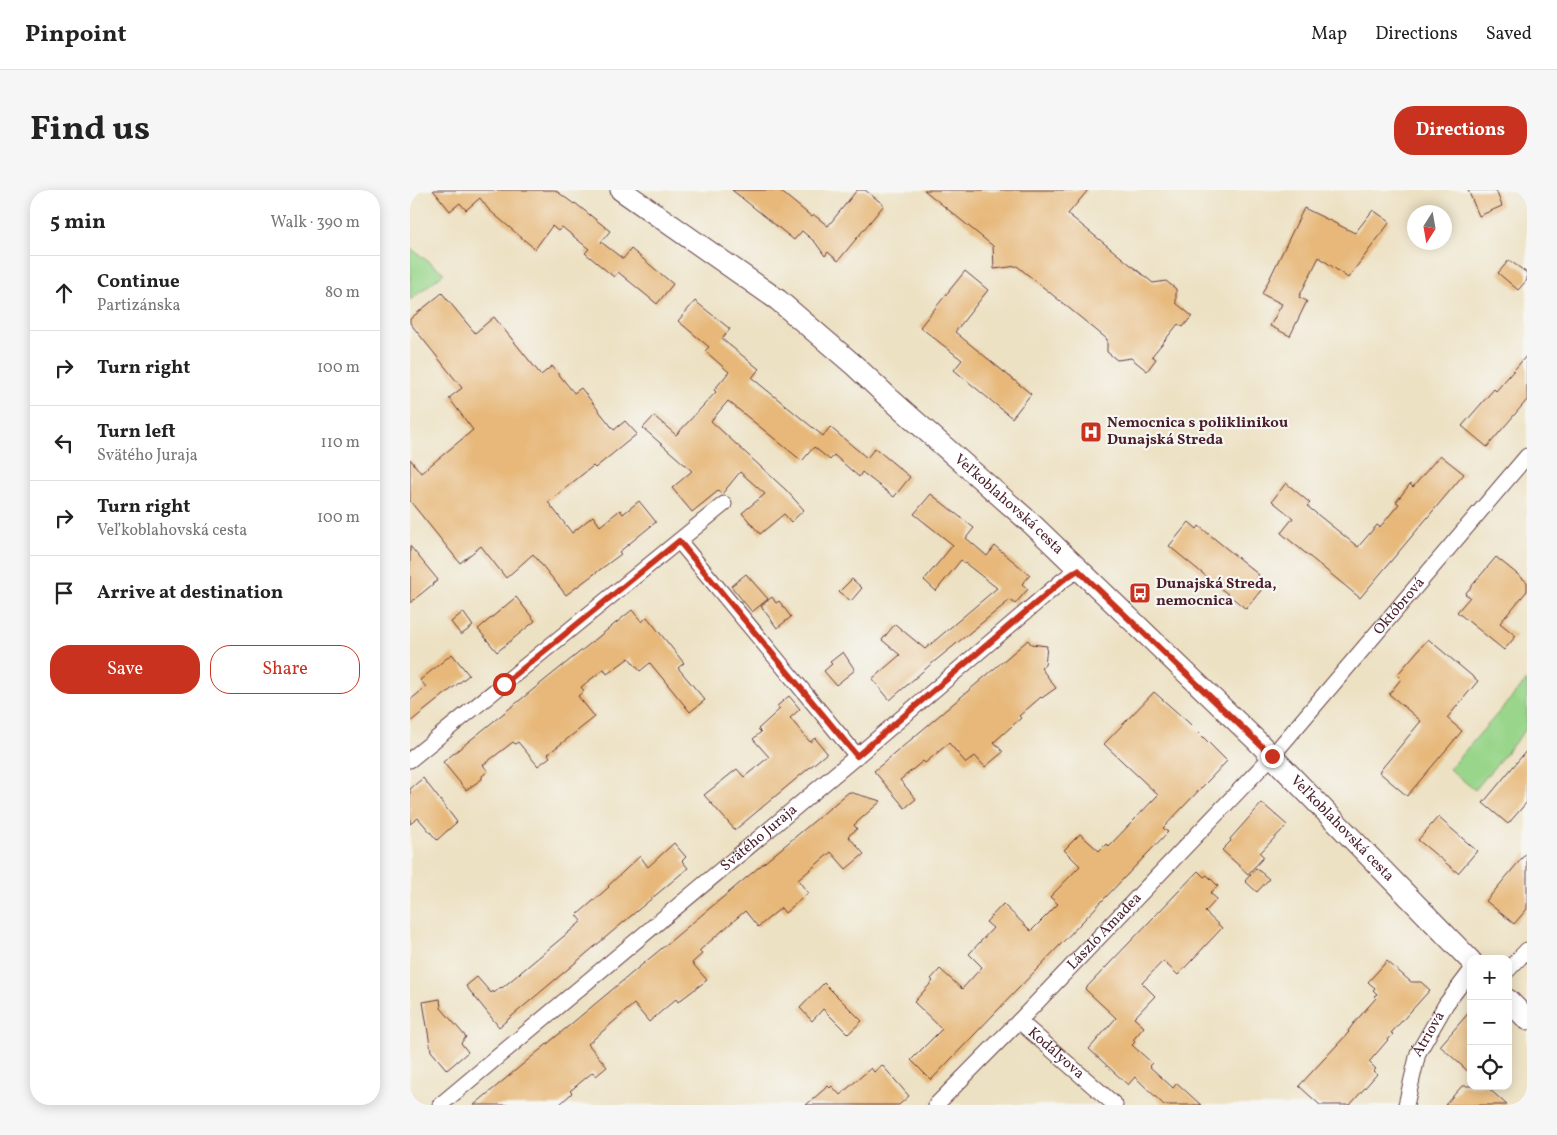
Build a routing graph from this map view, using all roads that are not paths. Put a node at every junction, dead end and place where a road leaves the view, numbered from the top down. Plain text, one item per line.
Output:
1 (621, 190) edge
2 (1527, 456) edge
3 (724, 504) dead end
4 (679, 541) junction
5 (1078, 570) junction
6 (857, 756) junction
7 (1272, 756) junction
8 (410, 760) edge
9 (1527, 950) edge
10 (1467, 957) edge
11 (1512, 966) edge
12 (1467, 977) edge
13 (1512, 1004) edge
14 (1527, 1020) edge
15 (1019, 1021) junction
16 (440, 1105) edge
17 (936, 1105) edge
18 (1115, 1105) edge
19 (1406, 1105) edge

1 - 5 main road, Veľkoblahovská cesta
2 - 7 street, Októbrová
3 - 4 street
4 - 6 street
4 - 8 street
5 - 6 street, Svätého Juraja
5 - 7 main road, Veľkoblahovská cesta
6 - 16 street, Svätého Juraja
7 - 10 main road, Veľkoblahovská cesta
7 - 15 street, László Amadea
9 - 11 street
12 - 19 street, Átriová
13 - 14 main road
15 - 17 street, László Amadea
15 - 18 street, Kodályova

